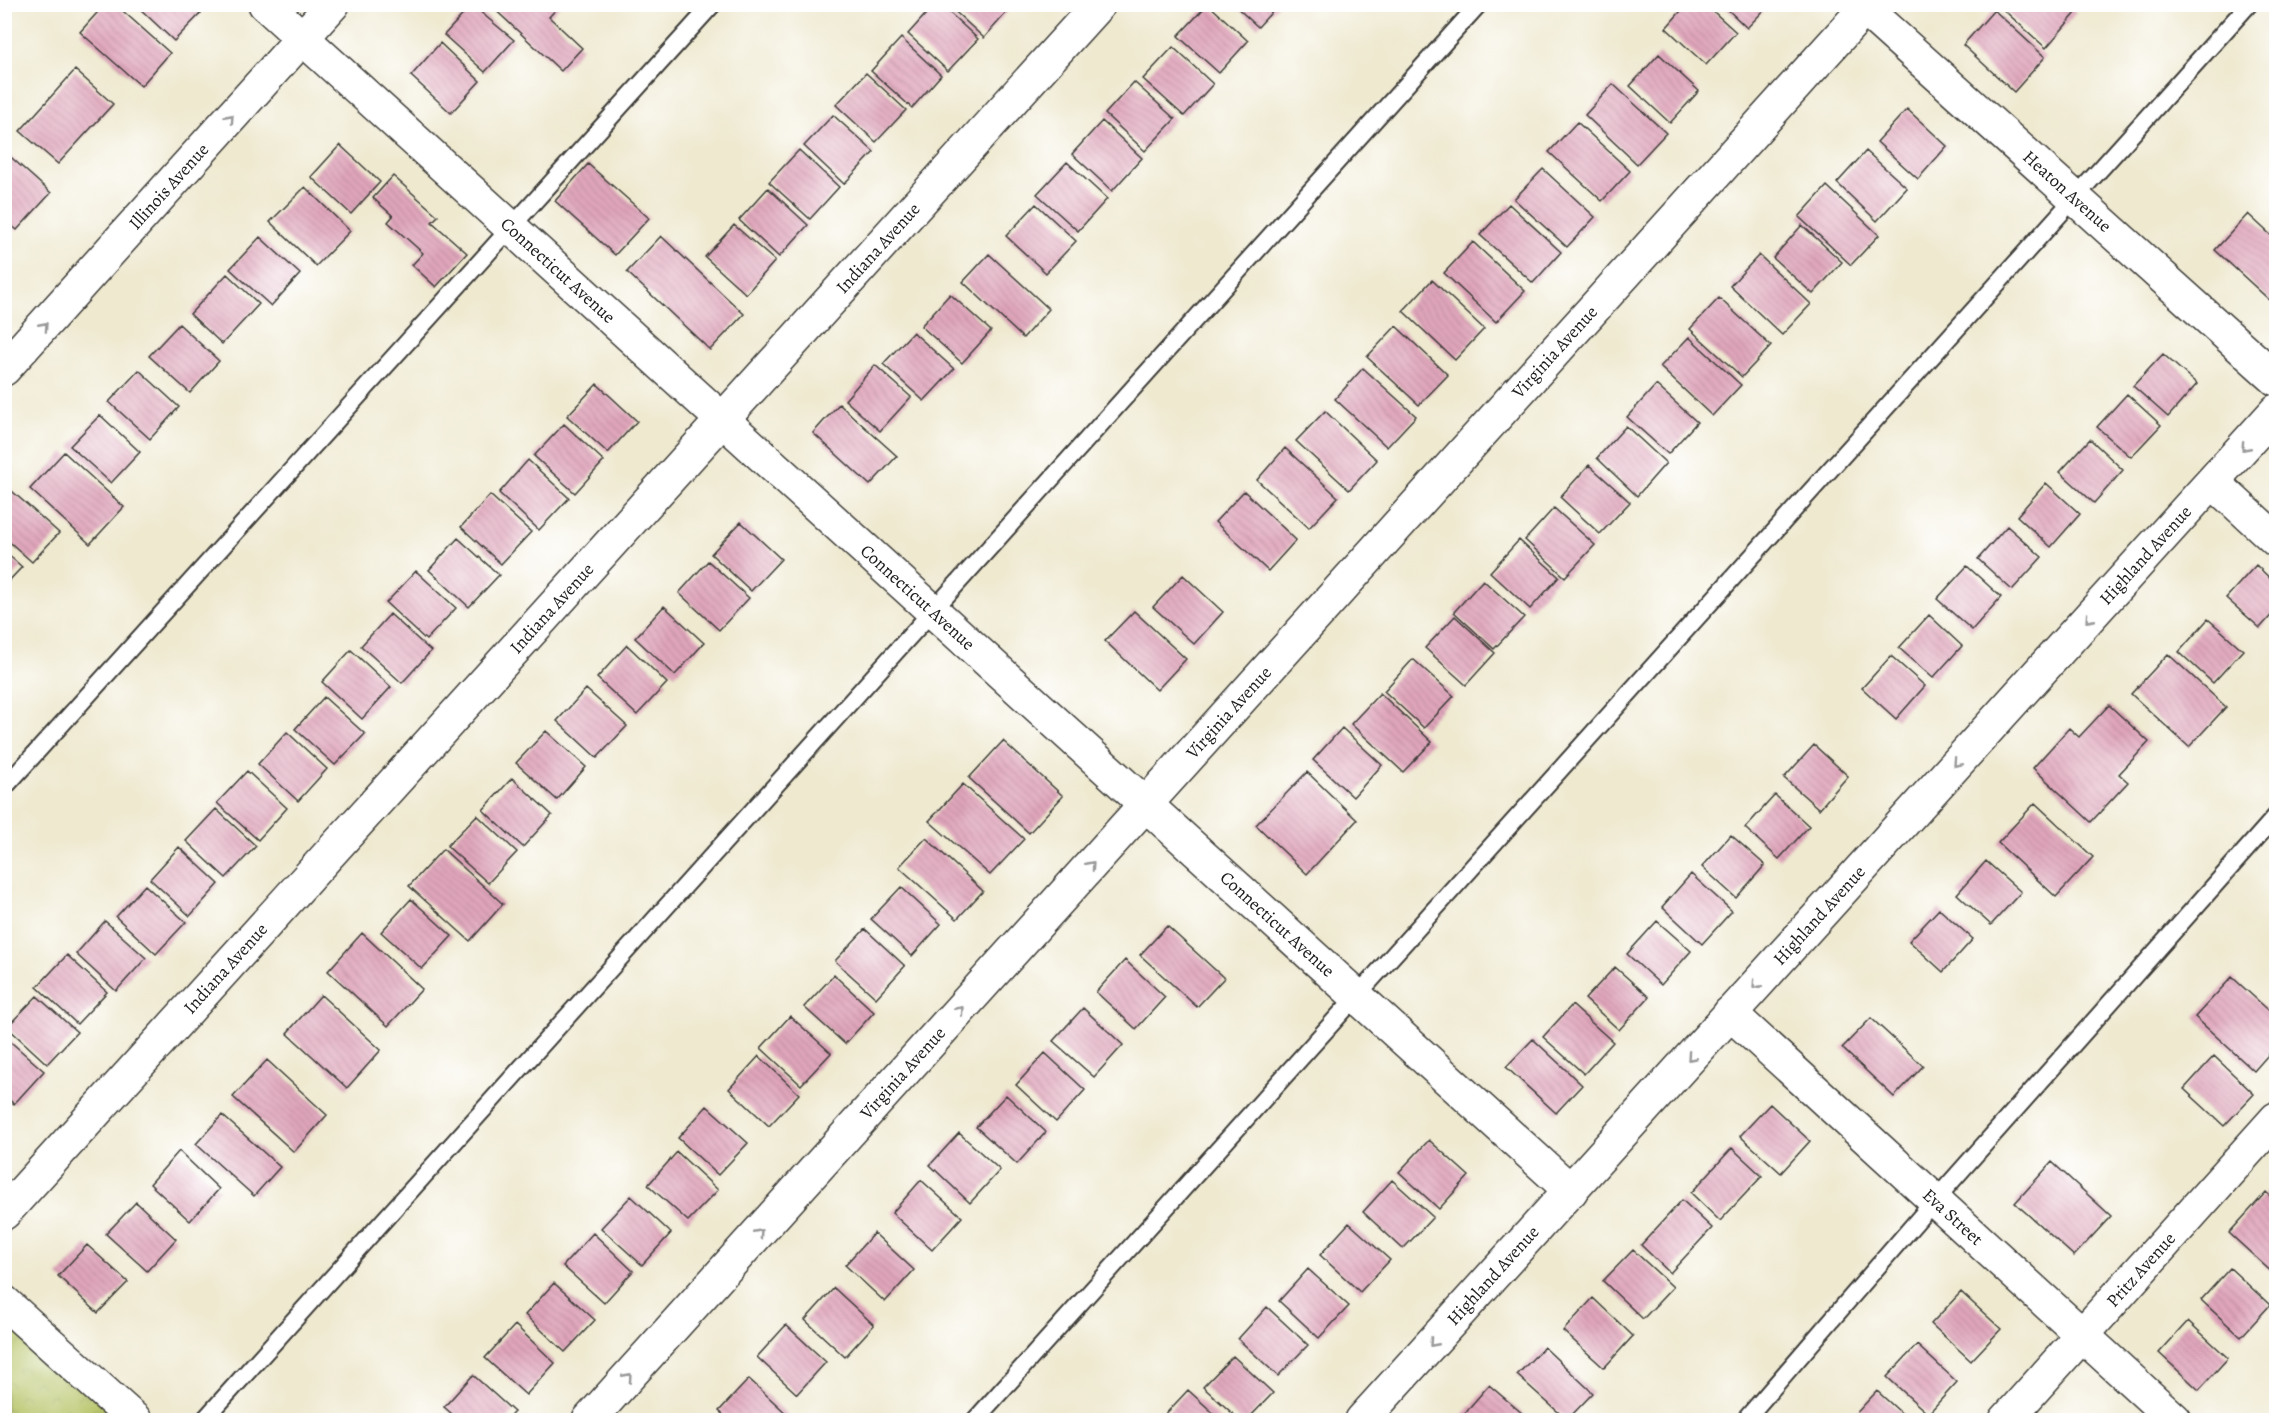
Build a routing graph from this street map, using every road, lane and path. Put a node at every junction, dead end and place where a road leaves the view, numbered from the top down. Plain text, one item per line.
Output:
1 (265, 4) edge
2 (333, 4) edge
3 (713, 4) edge
4 (1099, 4) edge
5 (1479, 4) edge
6 (2249, 4) edge
7 (1865, 6) edge
8 (302, 38) junction
9 (2075, 198) junction
10 (511, 228) junction
11 (4, 369) edge
12 (2277, 379) edge
13 (2277, 411) edge
14 (723, 420) junction
15 (2213, 482) junction
16 (2277, 540) edge
17 (933, 611) junction
18 (4, 788) edge
19 (1146, 804) junction
20 (2277, 816) edge
21 (1357, 996) junction
22 (1730, 1013) junction
23 (2277, 1119) edge
24 (1571, 1191) junction
25 (1935, 1200) junction
26 (4, 1213) edge
27 (4, 1302) edge
28 (2082, 1335) junction
29 (135, 1420) edge
30 (204, 1420) edge
31 (589, 1420) edge
32 (975, 1420) edge
33 (1362, 1420) edge
34 (1745, 1420) edge
35 (2006, 1420) edge
36 (2175, 1420) edge

1 - 8 street, Connecticut Avenue
2 - 8 street, Illinois Avenue
3 - 10 lane
4 - 14 street, Indiana Avenue
5 - 17 lane
6 - 9 lane
7 - 9 street, Heaton Avenue
7 - 19 street, Virginia Avenue
8 - 10 street, Connecticut Avenue
11 -> 8 street, Illinois Avenue
9 - 12 street, Heaton Avenue
9 - 21 lane
10 - 14 street, Connecticut Avenue
10 - 18 lane
13 -> 15 street, Highland Avenue
14 - 17 street, Connecticut Avenue
14 - 26 street, Indiana Avenue
15 - 16 street
15 -> 22 street, Highland Avenue
17 - 19 street, Connecticut Avenue
17 - 30 lane
19 - 21 street, Connecticut Avenue
31 -> 19 street, Virginia Avenue
20 - 25 lane
21 - 24 street, Connecticut Avenue
21 - 32 lane
22 -> 24 street, Highland Avenue
22 - 25 street, Eva Street
23 - 28 street, Pritz Avenue
24 -> 33 street, Highland Avenue
25 - 28 street, Eva Street
25 - 34 lane
27 - 29 street
28 - 35 street, Pritz Avenue
28 - 36 street, Eva Street

